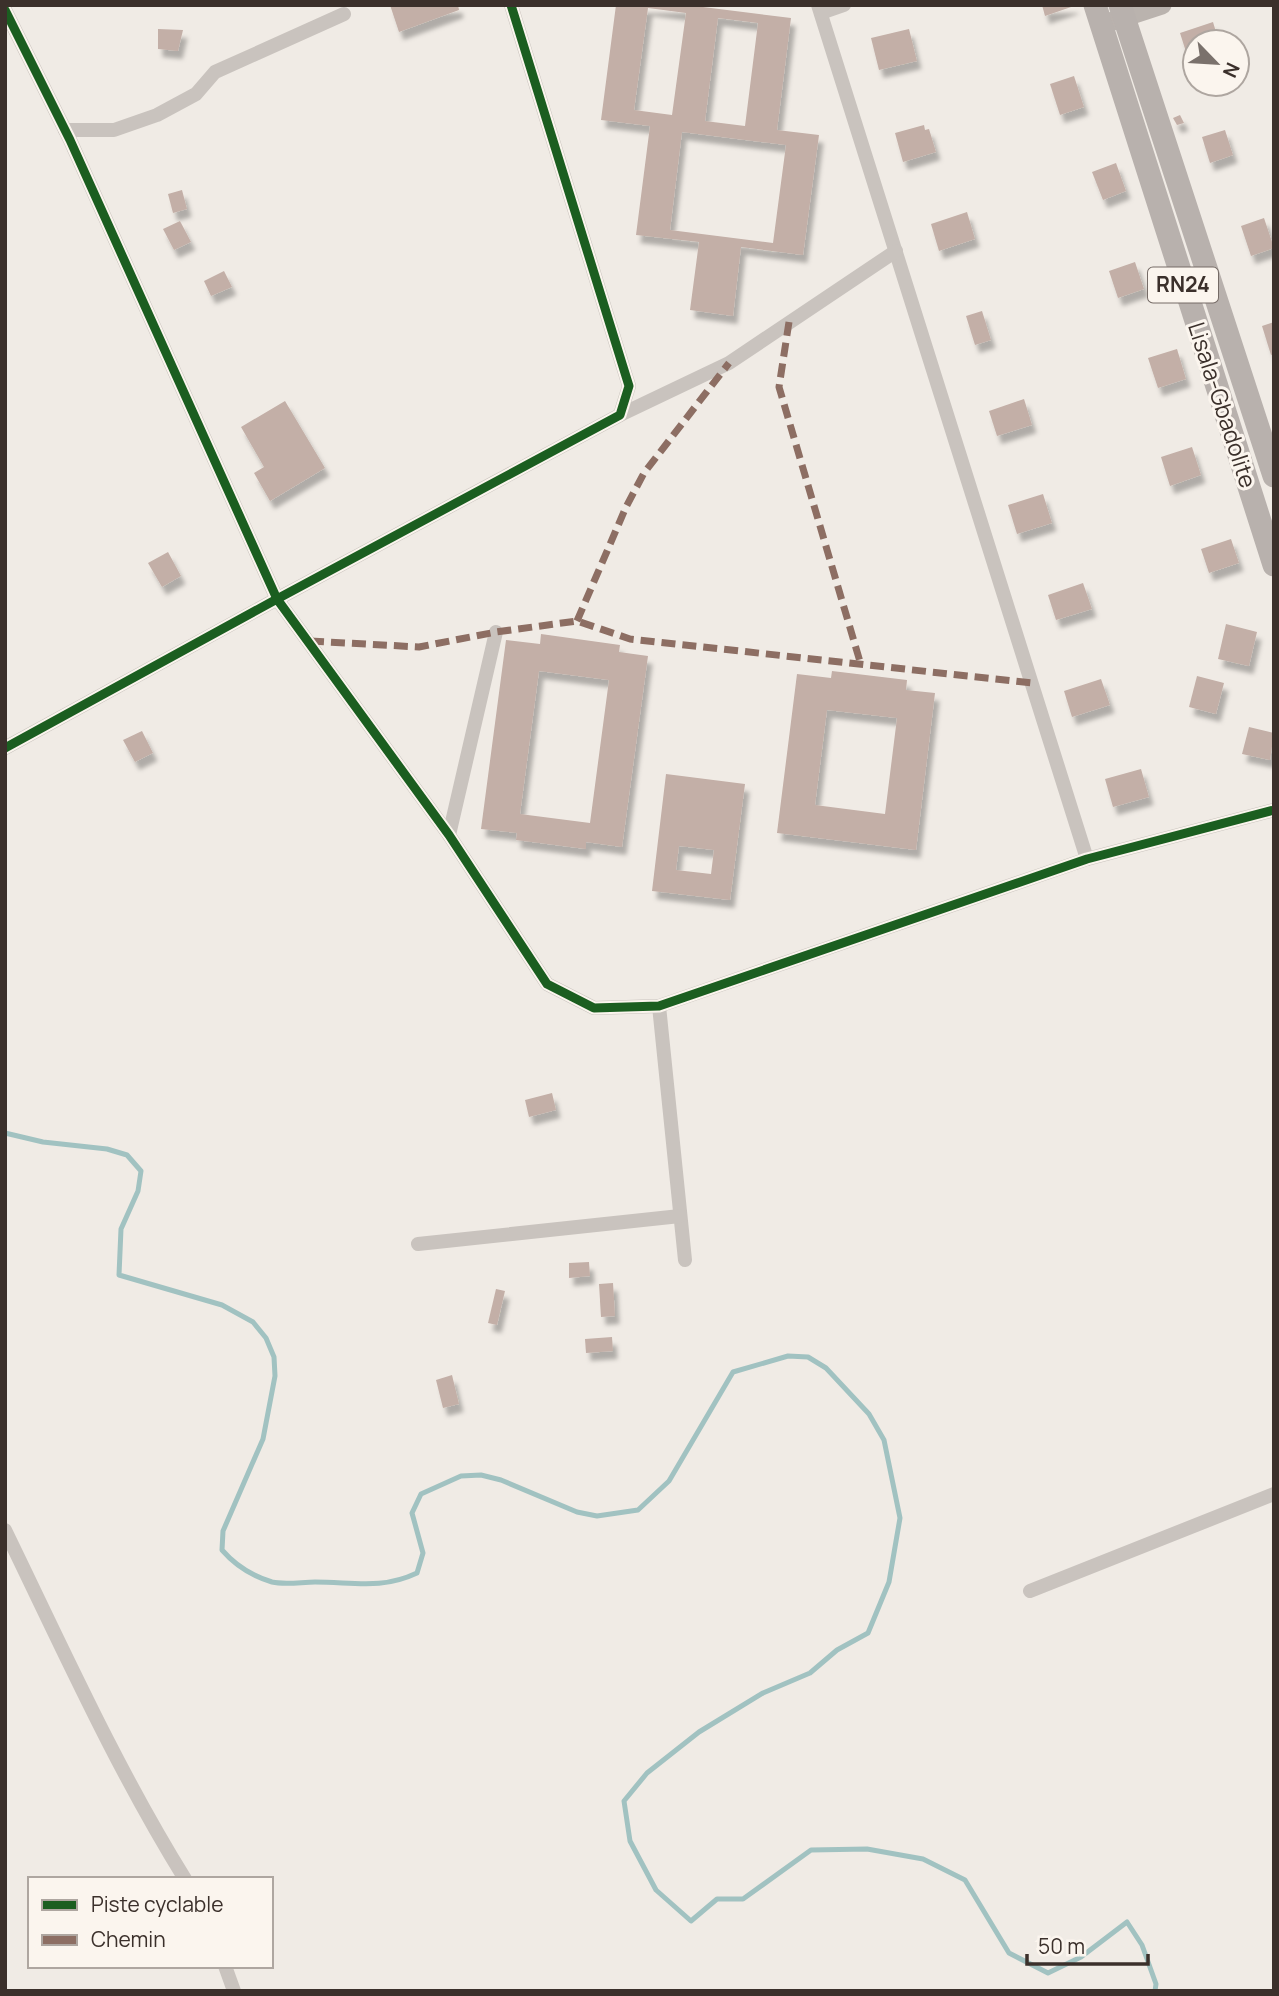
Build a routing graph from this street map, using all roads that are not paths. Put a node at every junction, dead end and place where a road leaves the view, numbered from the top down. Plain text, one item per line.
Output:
1 (511, 5) edge
2 (844, 5) edge
3 (1162, 5) edge
4 (820, 9) edge
5 (5, 10) edge
6 (1121, 11) edge
7 (344, 14) dead end
8 (1098, 15) edge
9 (65, 130) junction
10 (896, 251) junction
11 (620, 415) junction
12 (1274, 476) edge
13 (1274, 565) edge
14 (277, 599) junction
15 (496, 632) dead end
16 (5, 748) edge
17 (1274, 810) edge
18 (449, 835) junction
19 (1087, 859) junction
20 (659, 1006) junction
21 (680, 1216) junction
22 (418, 1244) dead end
23 (685, 1260) dead end
24 (1274, 1494) edge
25 (5, 1530) edge
26 (1030, 1591) dead end
27 (184, 1877) edge
28 (226, 1968) edge
29 (234, 1991) edge

1 - 11 street
2 - 4 street
3 - 6 street
4 - 10 street
5 - 9 street
6 - 8 street
6 - 12 main road, Lisala-Gbadolite / RN24
7 - 9 street
8 - 13 main road, Lisala-Gbadolite / RN24
9 - 14 street
10 - 11 street
10 - 19 street
11 - 14 street
14 - 16 street
14 - 18 street
15 - 18 street
17 - 19 street
18 - 20 street
19 - 20 street
20 - 21 street
21 - 22 street
21 - 23 street
24 - 26 street
25 - 27 street
28 - 29 street

